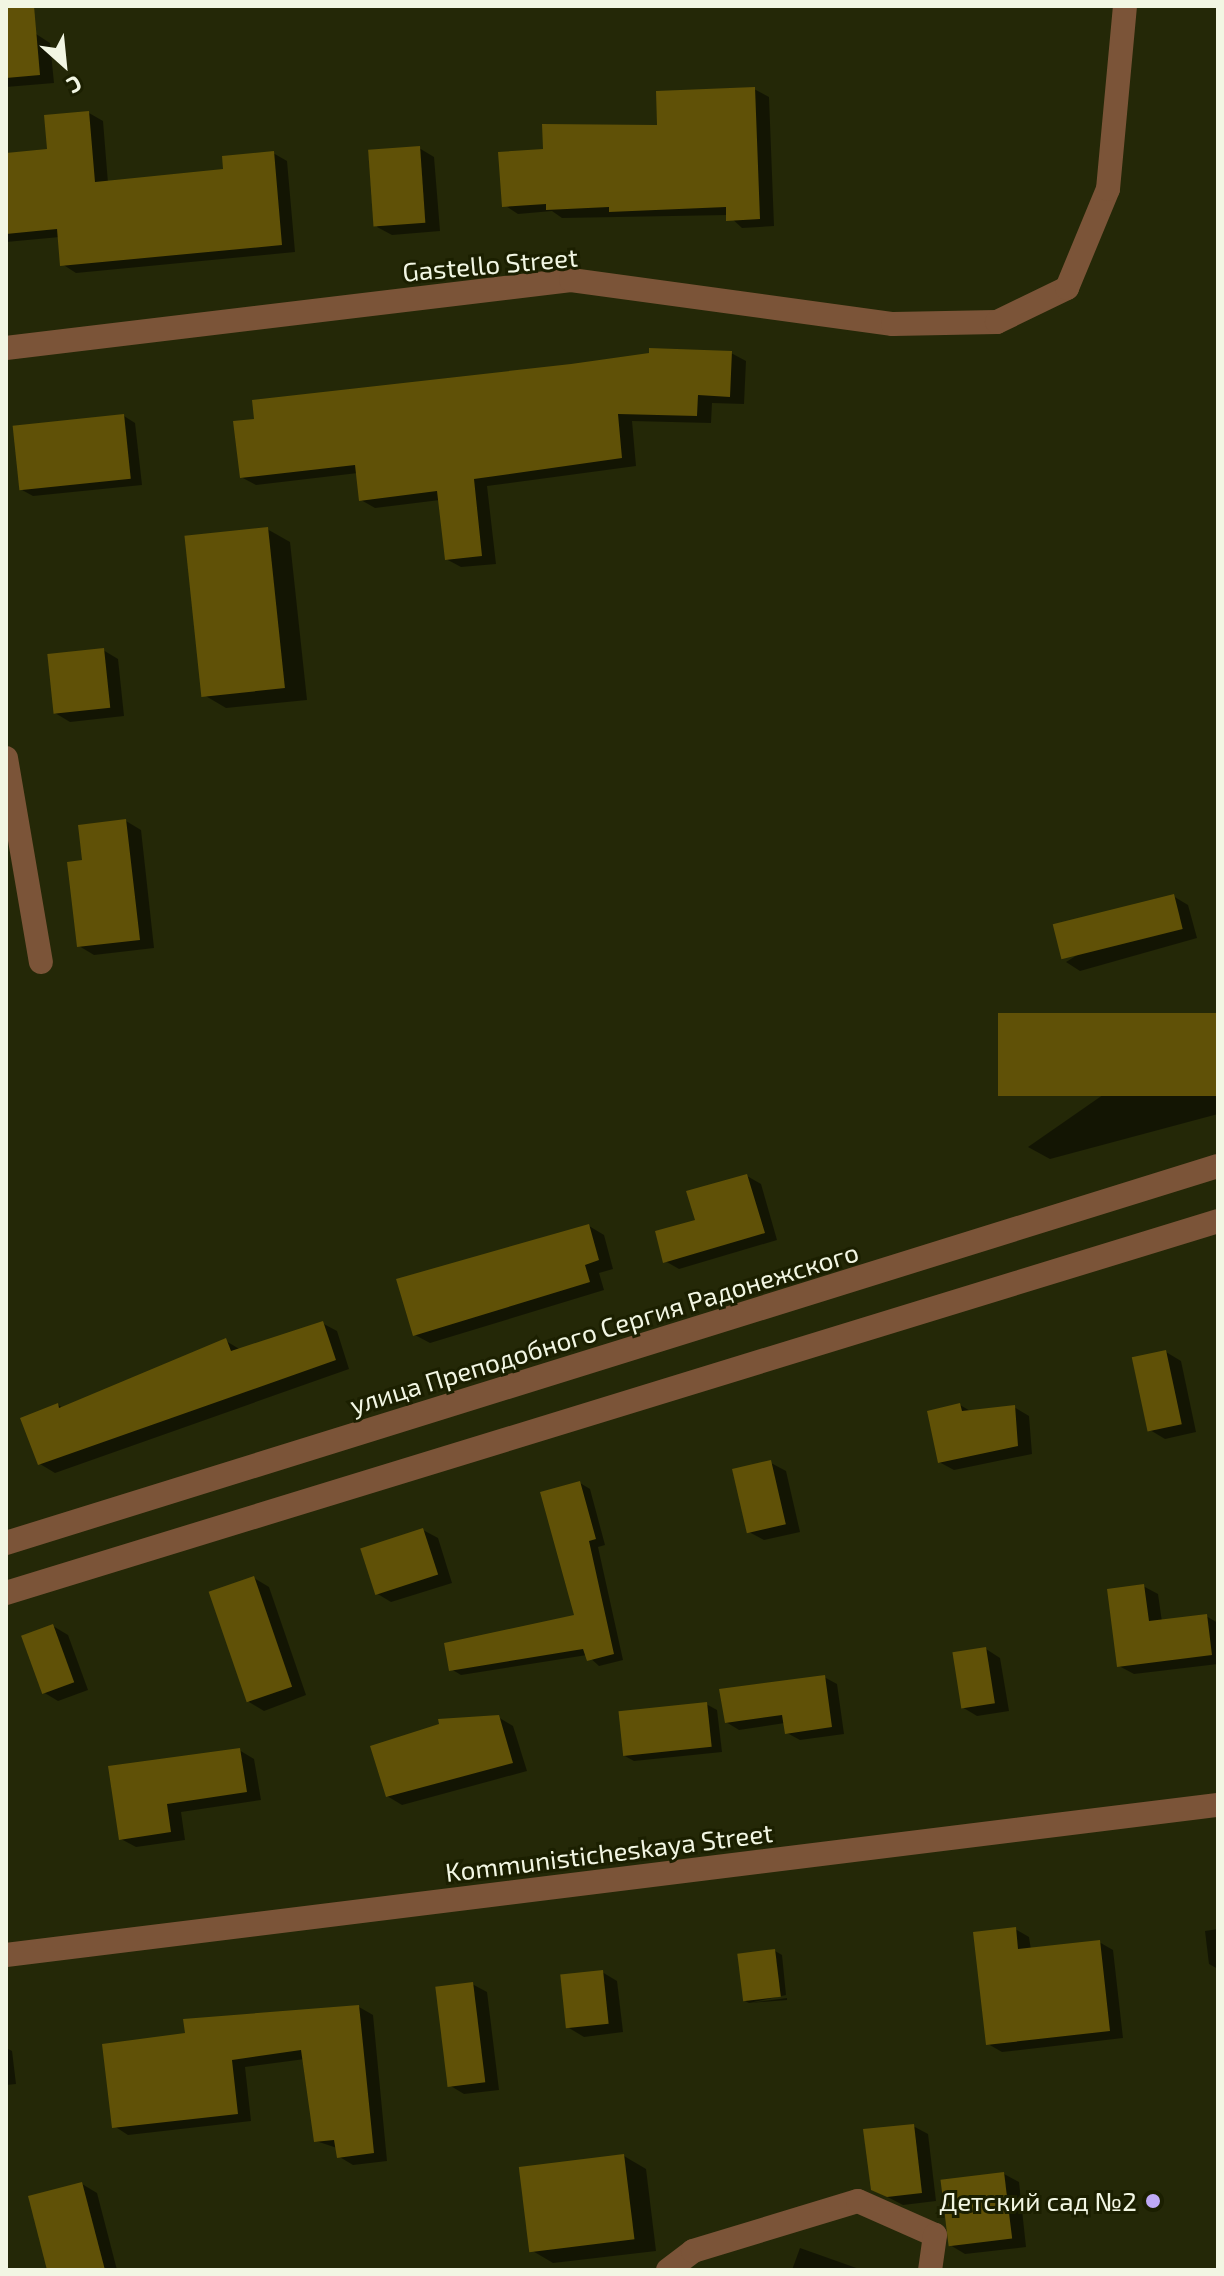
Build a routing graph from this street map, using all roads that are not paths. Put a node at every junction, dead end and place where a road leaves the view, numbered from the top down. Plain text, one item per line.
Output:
1 (1125, 6) edge
2 (6, 348) edge
3 (6, 758) edge
4 (41, 962) dead end
5 (1218, 1166) edge
6 (1218, 1221) edge
7 (6, 1543) edge
8 (6, 1593) edge
9 (1218, 1805) edge
10 (6, 1955) edge
11 (668, 2270) edge
12 (930, 2270) edge

1 - 2 street, Gastello Street
3 - 4 street
5 - 7 street, улица Преподобного Сергия Радонежского
6 - 8 street
9 - 10 street, Kommunisticheskaya Street
11 - 12 street

